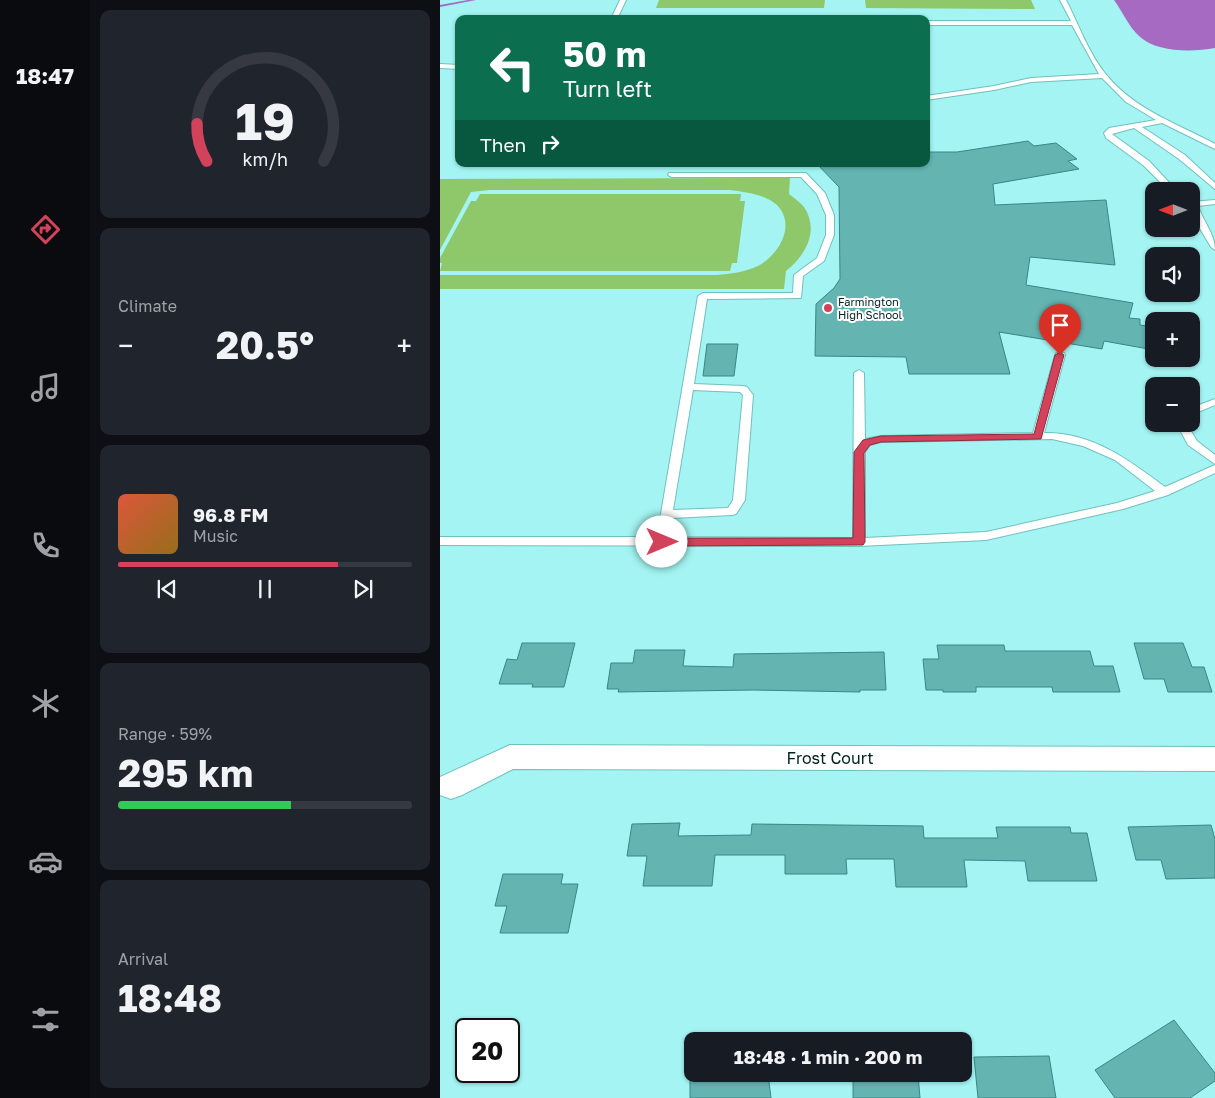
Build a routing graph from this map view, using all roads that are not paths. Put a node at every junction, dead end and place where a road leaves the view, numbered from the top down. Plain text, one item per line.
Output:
1 (623, 0) edge
2 (1063, 0) edge
3 (616, 15) edge
4 (930, 23) edge
5 (1075, 23) junction
6 (440, 66) edge
7 (455, 67) edge
8 (1104, 76) junction
9 (930, 97) edge
10 (1162, 120) junction
11 (1136, 126) junction
12 (1215, 147) edge
13 (672, 175) dead end
14 (1164, 182) edge
15 (1215, 187) edge
16 (1215, 202) edge
17 (1200, 203) edge
18 (1200, 222) edge
19 (1215, 247) edge
20 (1060, 355) dead end
21 (859, 373) dead end
22 (687, 387) junction
23 (1215, 402) edge
24 (1200, 407) edge
25 (1186, 432) edge
26 (1038, 436) junction
27 (859, 452) junction
28 (1215, 460) edge
29 (1215, 469) edge
30 (1164, 492) junction
31 (667, 514) junction
32 (440, 541) edge
33 (662, 542) junction
34 (859, 542) junction
35 (1215, 759) edge
36 (451, 786) dead end

1 - 3 lane
2 - 5 lane
4 - 5 lane
5 - 8 lane
6 - 7 lane
8 - 9 lane
8 - 10 lane
10 - 11 lane
10 - 12 lane
11 - 14 lane
11 - 15 lane
13 - 22 lane
16 - 17 lane
18 - 19 lane
20 - 26 lane
21 - 27 lane
22 - 31 lane
22 - 31 lane
23 - 24 lane
25 - 28 lane
26 - 27 lane
26 - 30 lane
27 - 34 lane
29 - 30 lane
30 - 34 lane
31 - 33 lane
32 - 33 lane
33 - 34 lane
35 - 36 street, Frost Court

